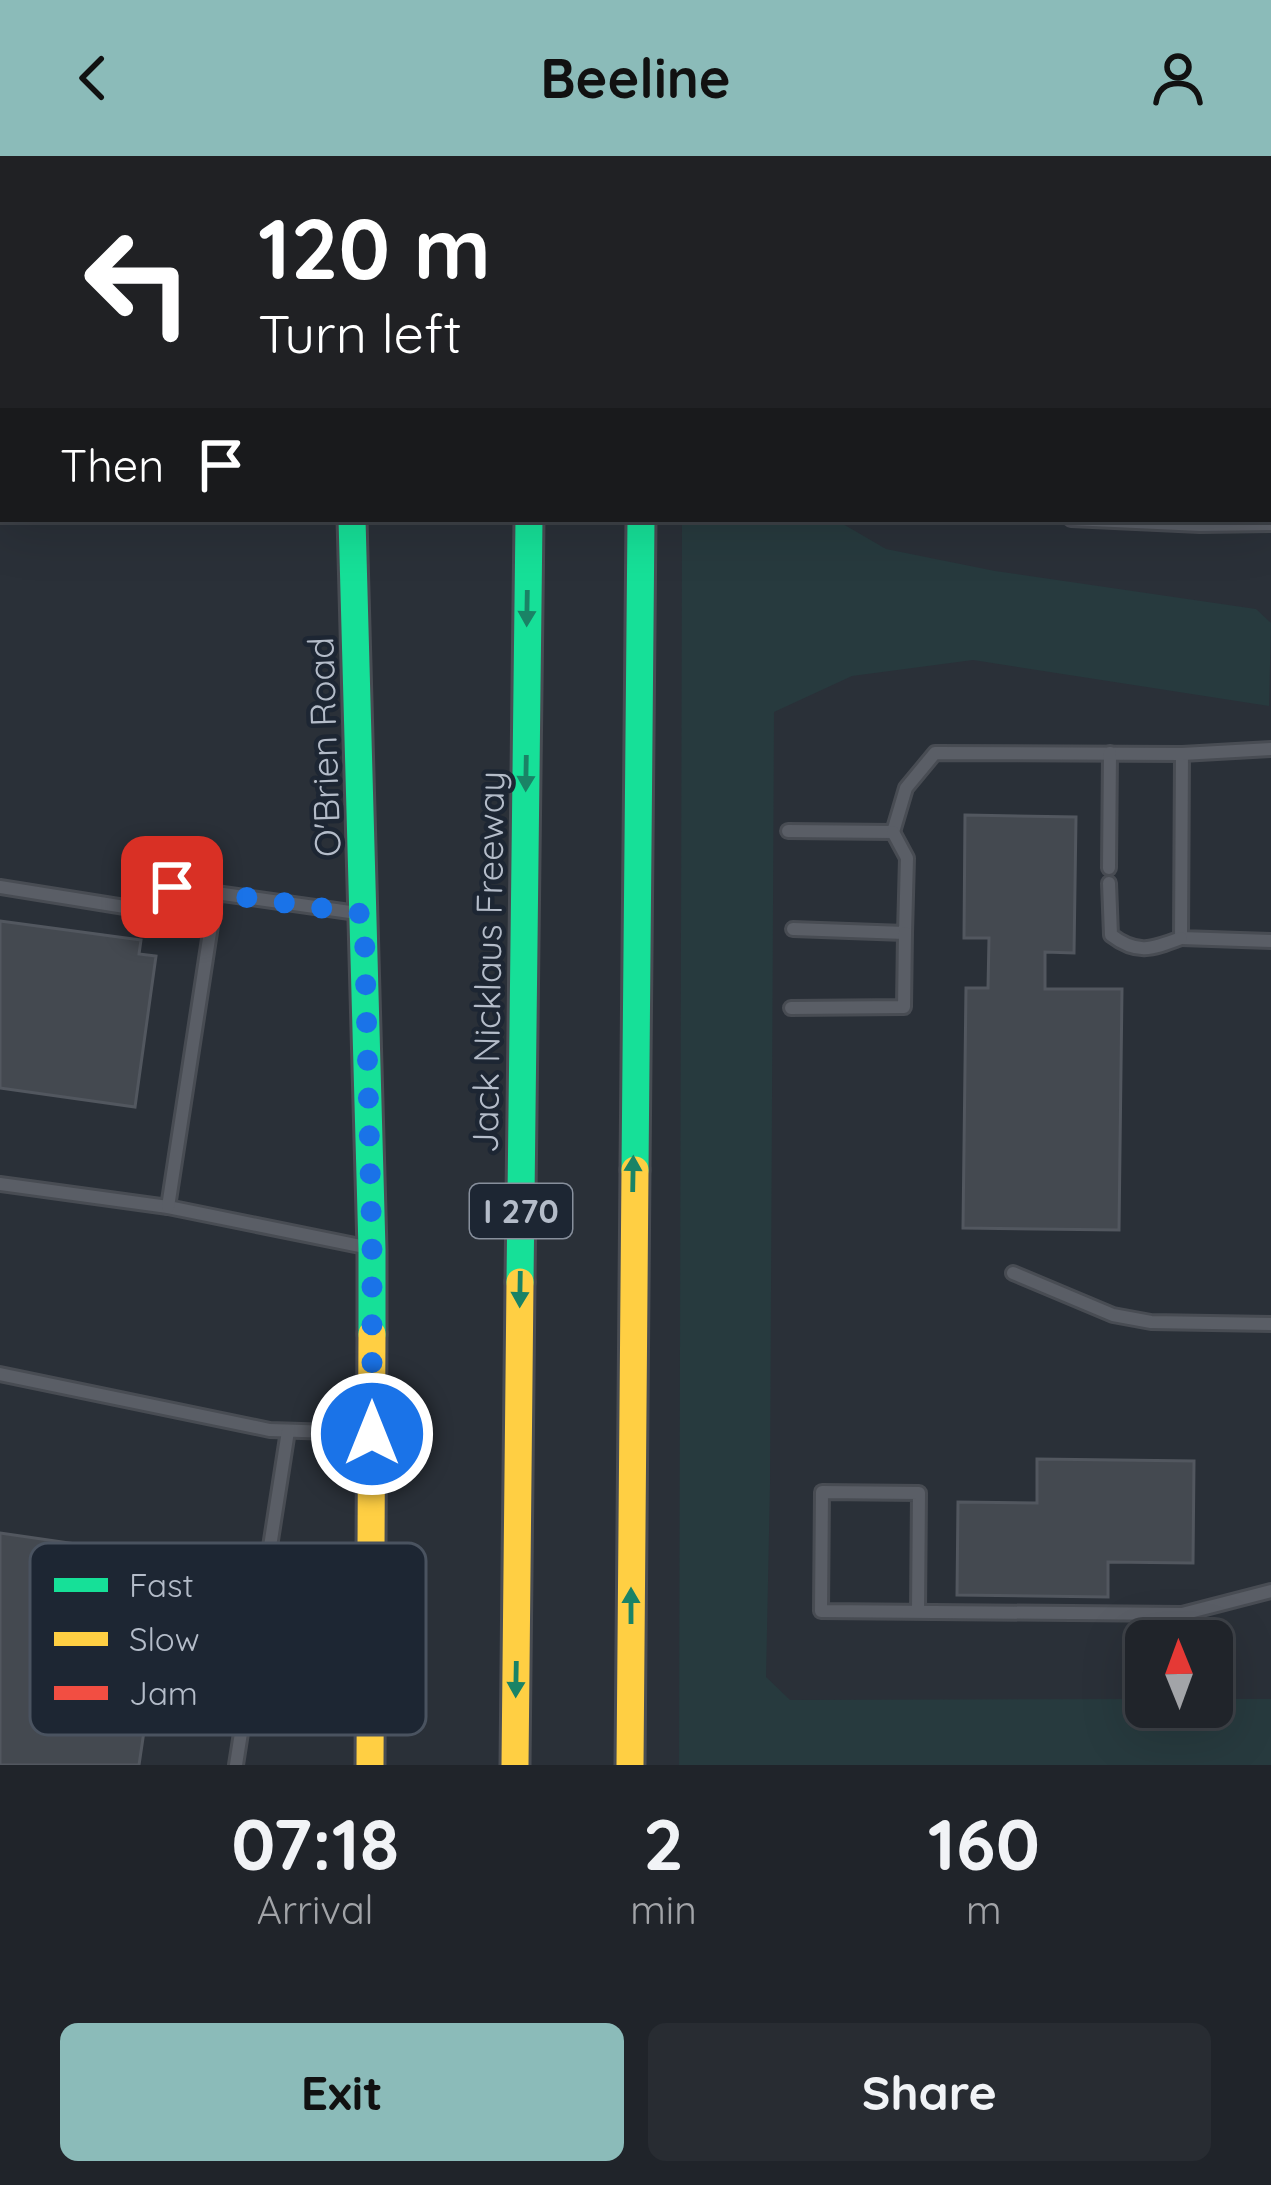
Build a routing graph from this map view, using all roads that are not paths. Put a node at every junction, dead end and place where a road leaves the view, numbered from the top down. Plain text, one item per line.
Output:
1 (352, 522) edge
2 (529, 522) edge
3 (641, 522) edge
4 (1136, 522) edge
5 (1271, 524) edge
6 (1271, 749) edge
7 (1110, 753) junction
8 (1182, 754) junction
9 (788, 831) dead end
10 (893, 832) junction
11 (0, 887) edge
12 (216, 893) junction
13 (364, 914) junction
14 (793, 929) dead end
15 (905, 933) junction
16 (1181, 938) junction
17 (1271, 941) edge
18 (791, 1007) dead end
19 (0, 1184) edge
20 (167, 1208) junction
21 (372, 1249) junction
22 (1012, 1273) dead end
23 (1271, 1324) edge
24 (0, 1374) edge
25 (288, 1431) junction
26 (372, 1434) junction
27 (271, 1543) edge
28 (371, 1543) edge
29 (1271, 1591) edge
30 (918, 1612) junction
31 (241, 1735) edge
32 (370, 1735) edge
33 (236, 1765) edge
34 (370, 1765) edge
35 (515, 1765) edge
36 (630, 1765) edge

1 - 13 main road, O'Brien Road
2 -> 35 main road, Jack Nicklaus Freeway / I 270
36 -> 3 main road
4 - 5 lane
6 - 8 lane
7 - 8 lane
7 - 10 lane
7 - 16 lane
8 - 16 lane
9 - 10 lane
10 - 15 lane
11 - 12 lane
12 - 13 lane
12 - 20 lane
13 - 21 main road, O'Brien Road
14 - 15 lane
15 - 18 lane
16 - 17 lane
19 - 20 lane
20 - 21 lane
21 - 26 main road, O'Brien Road
22 - 23 lane
24 - 25 lane
25 - 26 lane
25 - 27 lane
26 - 28 main road, O'Brien Road
29 - 30 lane
30 - 30 lane
31 - 33 lane
32 - 34 main road, O'Brien Road

